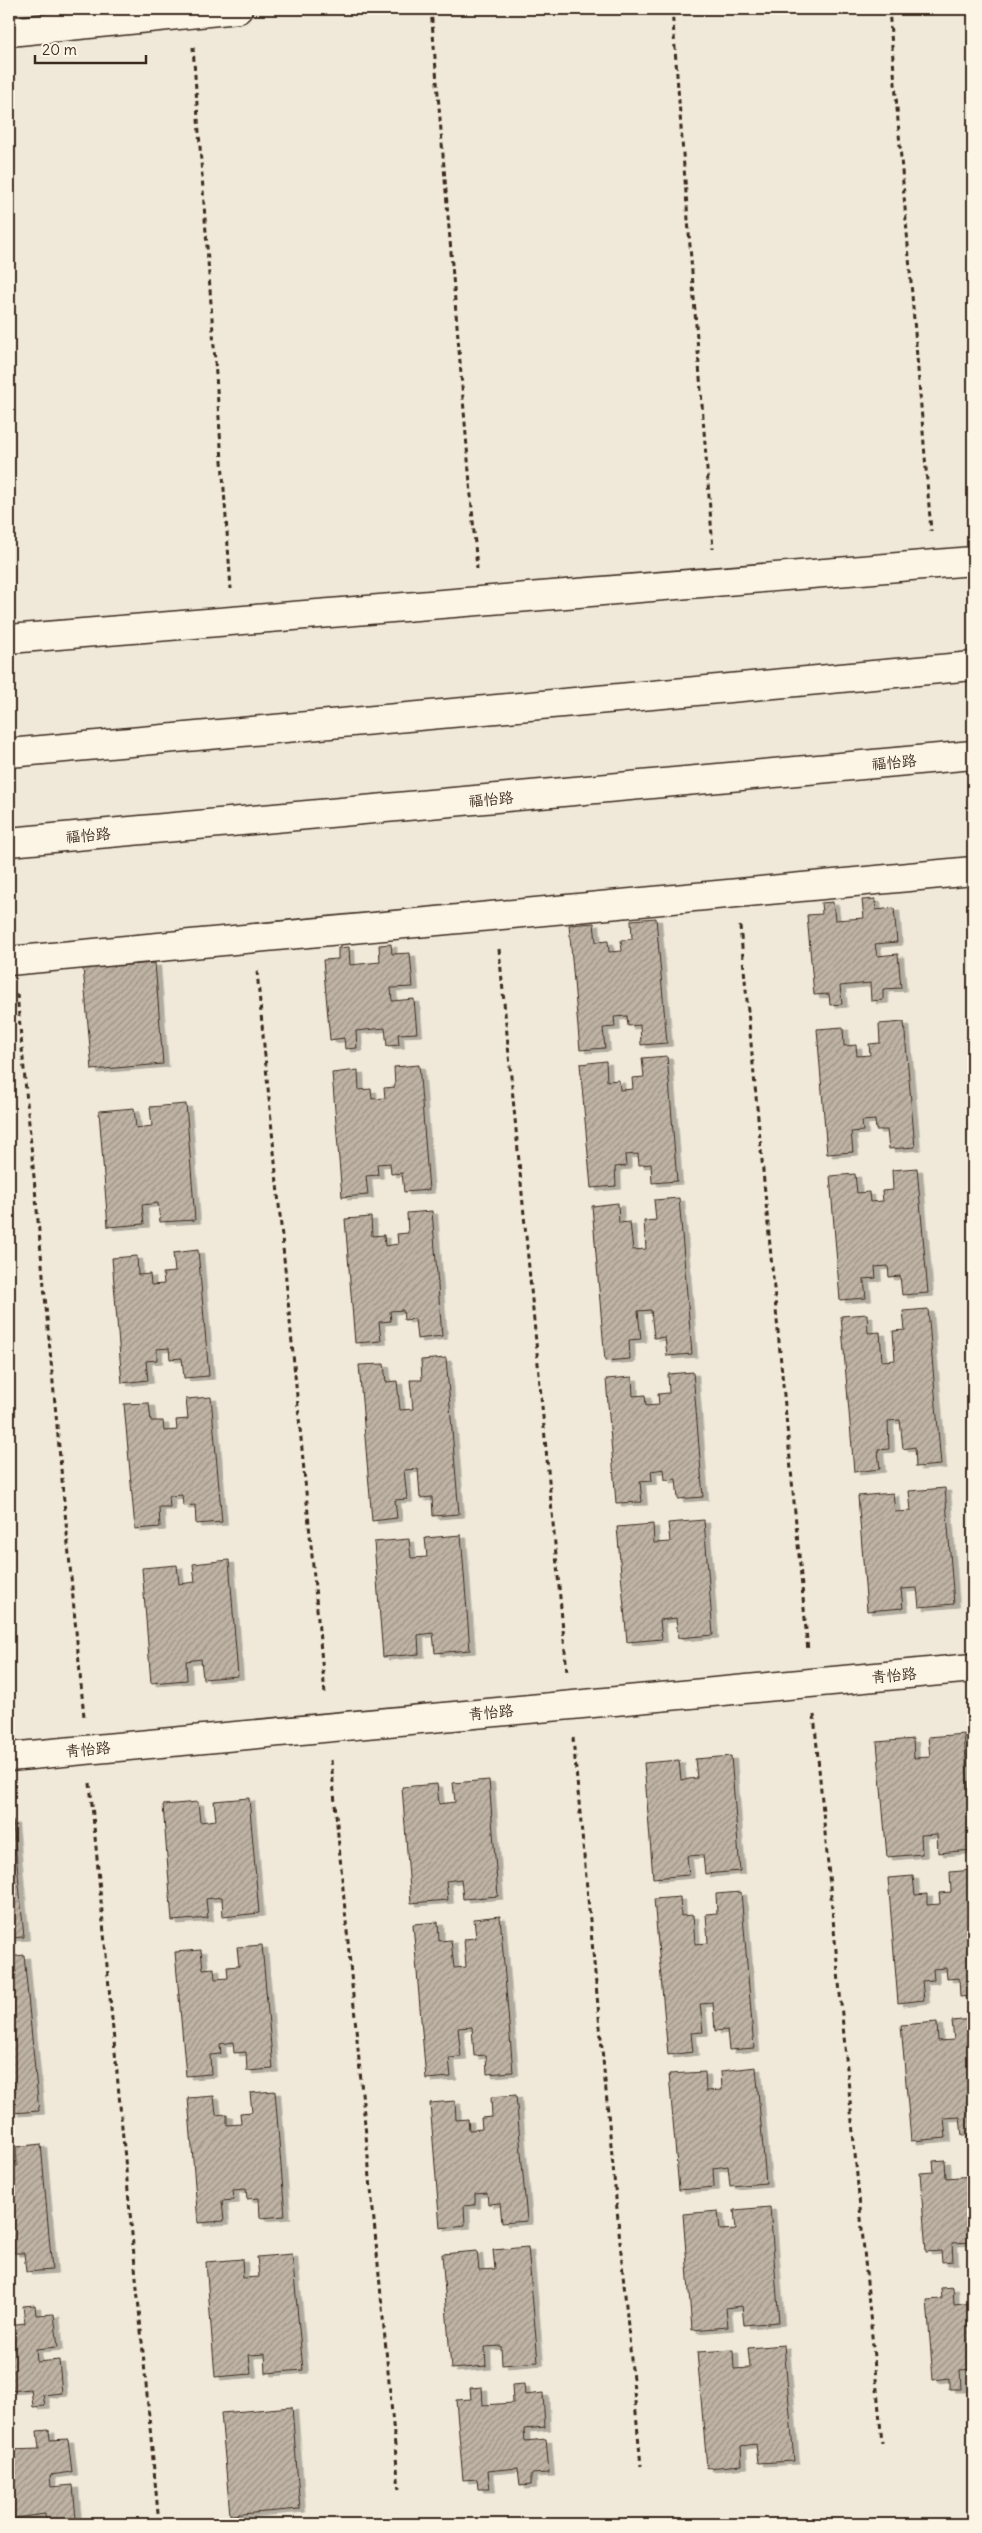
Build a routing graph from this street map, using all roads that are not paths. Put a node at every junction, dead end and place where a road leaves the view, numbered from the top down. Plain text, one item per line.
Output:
1 (238, 9) edge
2 (9, 32) edge
3 (973, 561) edge
4 (9, 639) edge
5 (973, 666) edge
6 (9, 753) edge
7 (973, 755) edge
8 (9, 842) edge
9 (970, 871) edge
10 (9, 961) edge
11 (973, 1668) edge
12 (9, 1756) edge

1 - 2 street
3 - 4 street
5 - 6 street
7 - 8 street, 福怡路
9 - 10 street
11 - 12 street, 青怡路

